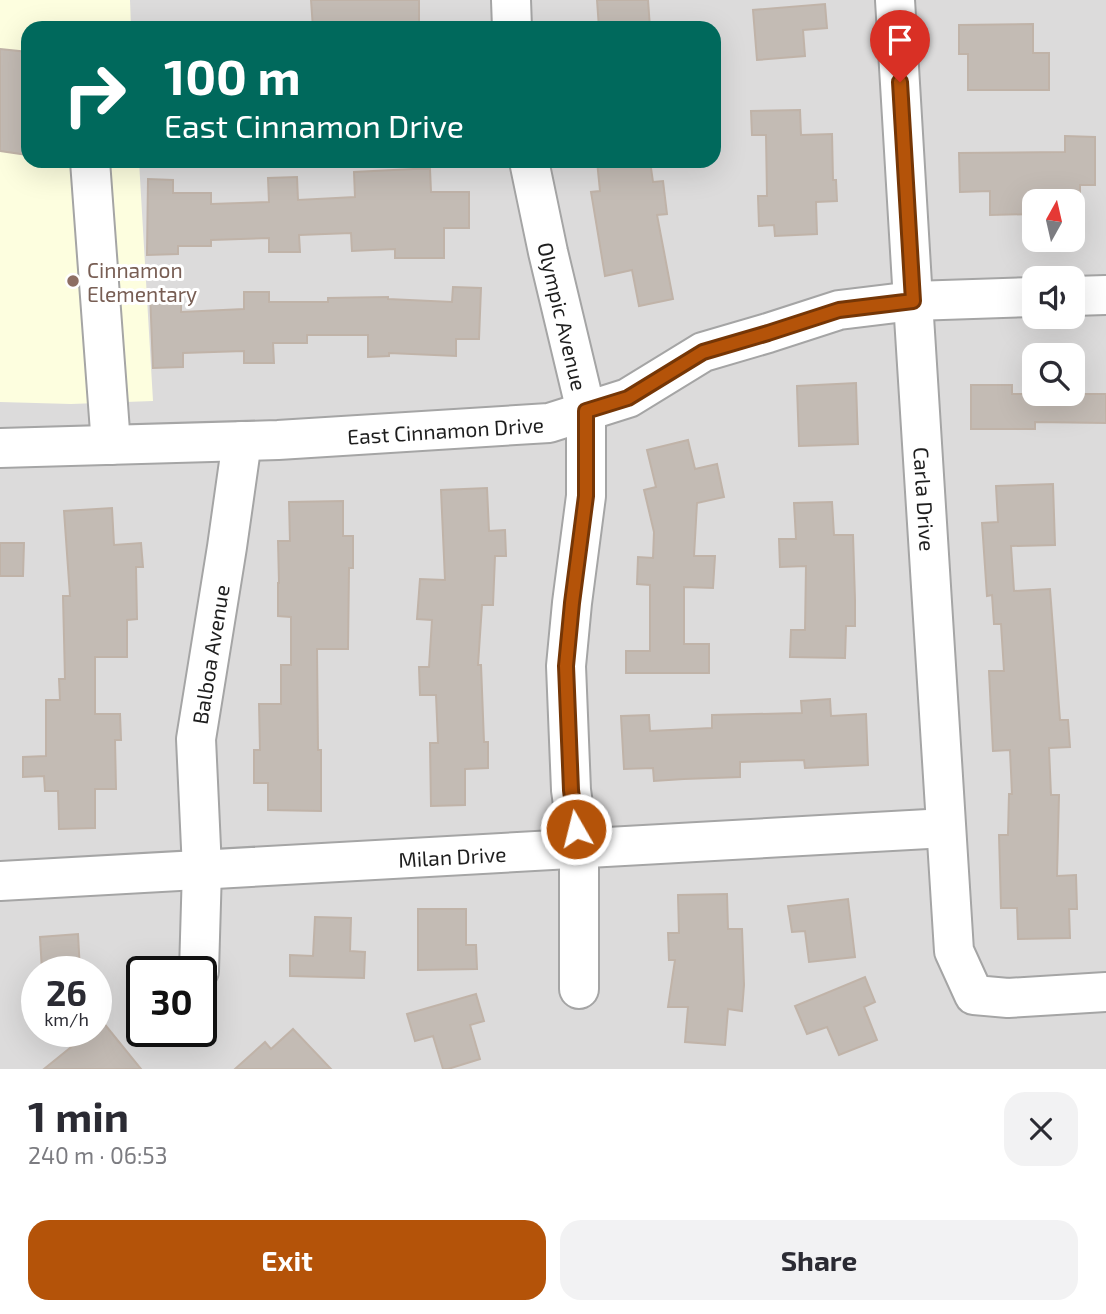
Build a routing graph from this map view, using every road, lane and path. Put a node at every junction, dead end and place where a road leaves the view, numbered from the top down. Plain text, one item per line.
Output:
1 (511, 0) edge
2 (895, 0) edge
3 (512, 21) edge
4 (91, 168) edge
5 (530, 168) edge
6 (1106, 295) edge
7 (1085, 296) edge
8 (1022, 297) edge
9 (913, 301) junction
10 (586, 411) junction
11 (242, 441) junction
12 (111, 445) junction
13 (0, 448) edge
14 (946, 828) junction
15 (579, 848) junction
16 (202, 869) junction
17 (0, 881) edge
18 (199, 956) edge
19 (579, 989) dead end
20 (1106, 992) edge

1 - 3 street
2 - 9 street, Carla Drive
4 - 12 street
5 - 10 street, Olympic Avenue
6 - 7 street
8 - 9 street, East Cinnamon Drive
9 - 10 street, East Cinnamon Drive
9 - 14 street, Carla Drive
10 - 11 street, East Cinnamon Drive
10 - 15 street, Olympic Avenue
11 - 12 street, East Cinnamon Drive
11 - 16 street, Balboa Avenue
12 - 13 street, East Cinnamon Drive
14 - 15 street, Milan Drive
14 - 20 street, Carla Drive
15 - 16 street, Milan Drive
15 - 19 street, Olympic Avenue
16 - 17 street, Milan Drive
16 - 18 street, Balboa Avenue

